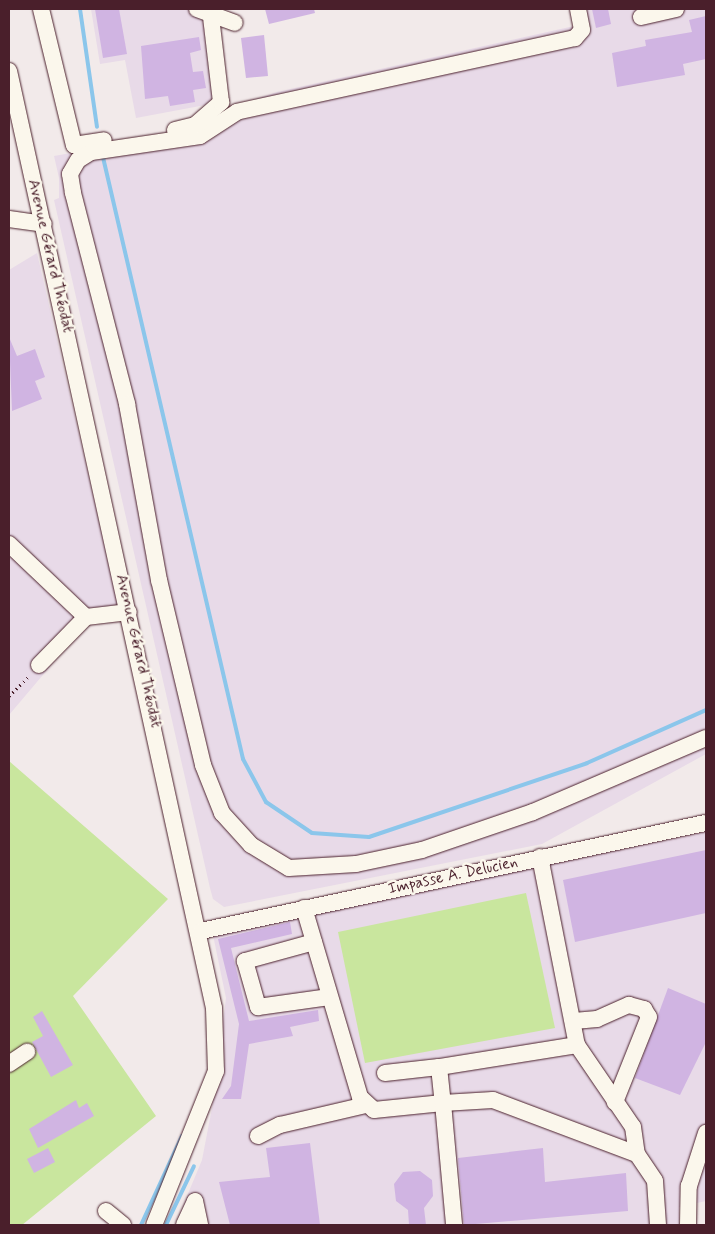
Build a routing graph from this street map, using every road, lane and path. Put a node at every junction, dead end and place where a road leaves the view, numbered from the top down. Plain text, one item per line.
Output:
1 (40, 9) edge
2 (205, 9) edge
3 (578, 9) edge
4 (676, 9) edge
5 (641, 17) dead end
6 (235, 23) dead end
7 (9, 71) edge
8 (9, 219) edge
9 (44, 224) junction
10 (9, 544) edge
11 (129, 612) junction
12 (86, 617) junction
13 (40, 665) joint
14 (9, 696) edge
15 (706, 738) edge
16 (705, 823) edge
17 (540, 857) junction
18 (304, 908) junction
19 (201, 930) junction
20 (314, 942) junction
21 (328, 997) junction
22 (574, 1021) junction
23 (578, 1045) junction
24 (27, 1052) dead end
25 (9, 1064) edge
26 (439, 1067) junction
27 (385, 1073) dead end
28 (615, 1102) junction
29 (443, 1104) junction
30 (366, 1105) junction
31 (706, 1133) edge
32 (258, 1136) dead end
33 (637, 1154) junction
34 (106, 1211) dead end
35 (123, 1225) edge
36 (154, 1225) edge
37 (184, 1225) edge
38 (200, 1225) edge
39 (454, 1225) edge
40 (658, 1225) edge
41 (688, 1225) edge

1 - 2 street
2 - 6 street
3 - 15 street
4 - 5 street
7 - 9 street, Avenue Gérard Théodat
8 - 9 street
9 - 11 street, Avenue Gérard Théodat
10 - 12 street
11 - 12 street
11 - 19 street, Avenue Gérard Théodat
12 - 13 street
13 - 14 path
16 - 17 street, Impasse A. Delucien
17 - 18 street, Impasse A. Delucien
17 - 22 street
18 - 19 street, Impasse A. Delucien
18 - 20 street
19 - 36 street, Avenue Gérard Théodat
20 - 21 street
20 - 21 street
21 - 30 street
22 - 23 street
22 - 28 street
23 - 26 street
23 - 28 street
24 - 25 street
26 - 27 street
26 - 29 street
28 - 33 street
29 - 30 street
29 - 33 street
29 - 39 street
30 - 32 street
31 - 41 street
33 - 40 street
34 - 35 street
37 - 38 street

